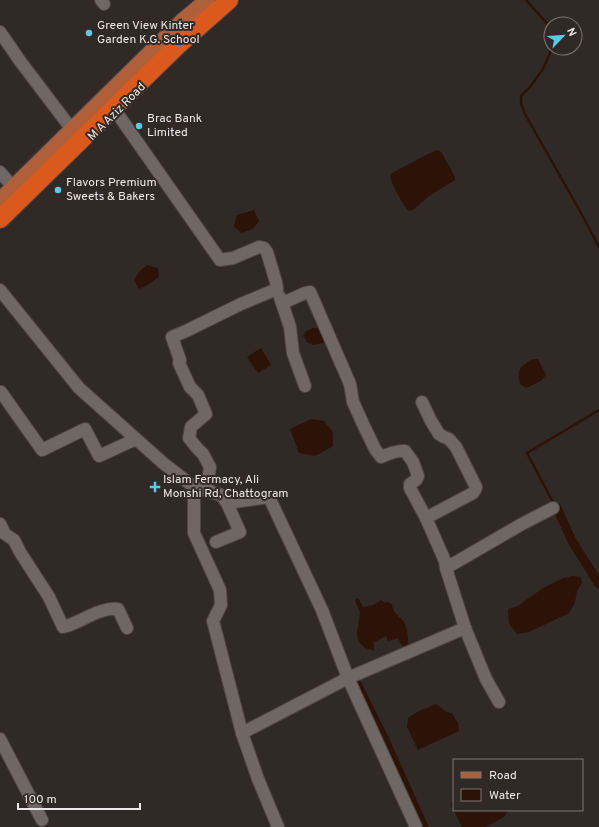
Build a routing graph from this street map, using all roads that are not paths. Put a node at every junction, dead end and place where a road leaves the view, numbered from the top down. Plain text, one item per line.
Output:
1 (208, 0) edge
2 (216, 0) edge
3 (229, 0) edge
4 (236, 0) edge
5 (0, 32) edge
6 (117, 113) junction
7 (74, 127) junction
8 (0, 172) edge
9 (13, 187) junction
10 (0, 200) edge
11 (0, 207) edge
12 (0, 219) edge
13 (0, 227) edge
14 (277, 289) junction
15 (0, 290) edge
16 (283, 303) junction
17 (305, 386) dead end
18 (0, 392) edge
19 (422, 402) dead end
20 (136, 438) junction
21 (194, 487) junction
22 (208, 491) junction
23 (227, 503) junction
24 (553, 508) dead end
25 (426, 518) junction
26 (0, 524) edge
27 (216, 542) dead end
28 (446, 568) junction
29 (127, 628) dead end
30 (465, 628) junction
31 (348, 678) junction
32 (499, 702) dead end
33 (242, 733) junction
34 (0, 739) edge
35 (42, 820) dead end
36 (278, 827) edge
37 (416, 827) edge

1 - 7 main road, M A Aziz Road
2 - 11 highway
3 - 12 highway
4 - 6 main road, M A Aziz Road
5 - 7 street
6 - 13 main road, M A Aziz Road
6 - 14 street
7 - 9 main road, M A Aziz Road
8 - 9 street
9 - 10 main road, M A Aziz Road
14 - 16 street
14 - 22 street
15 - 20 street
16 - 17 street
16 - 25 street
18 - 20 street
19 - 25 street
20 - 21 street
21 - 22 street
21 - 33 street
22 - 23 street
23 - 27 street
23 - 31 street
24 - 28 street
25 - 28 street
26 - 29 street
28 - 30 street
30 - 31 street
30 - 32 street
31 - 33 street
31 - 37 street
33 - 36 street
34 - 35 street

